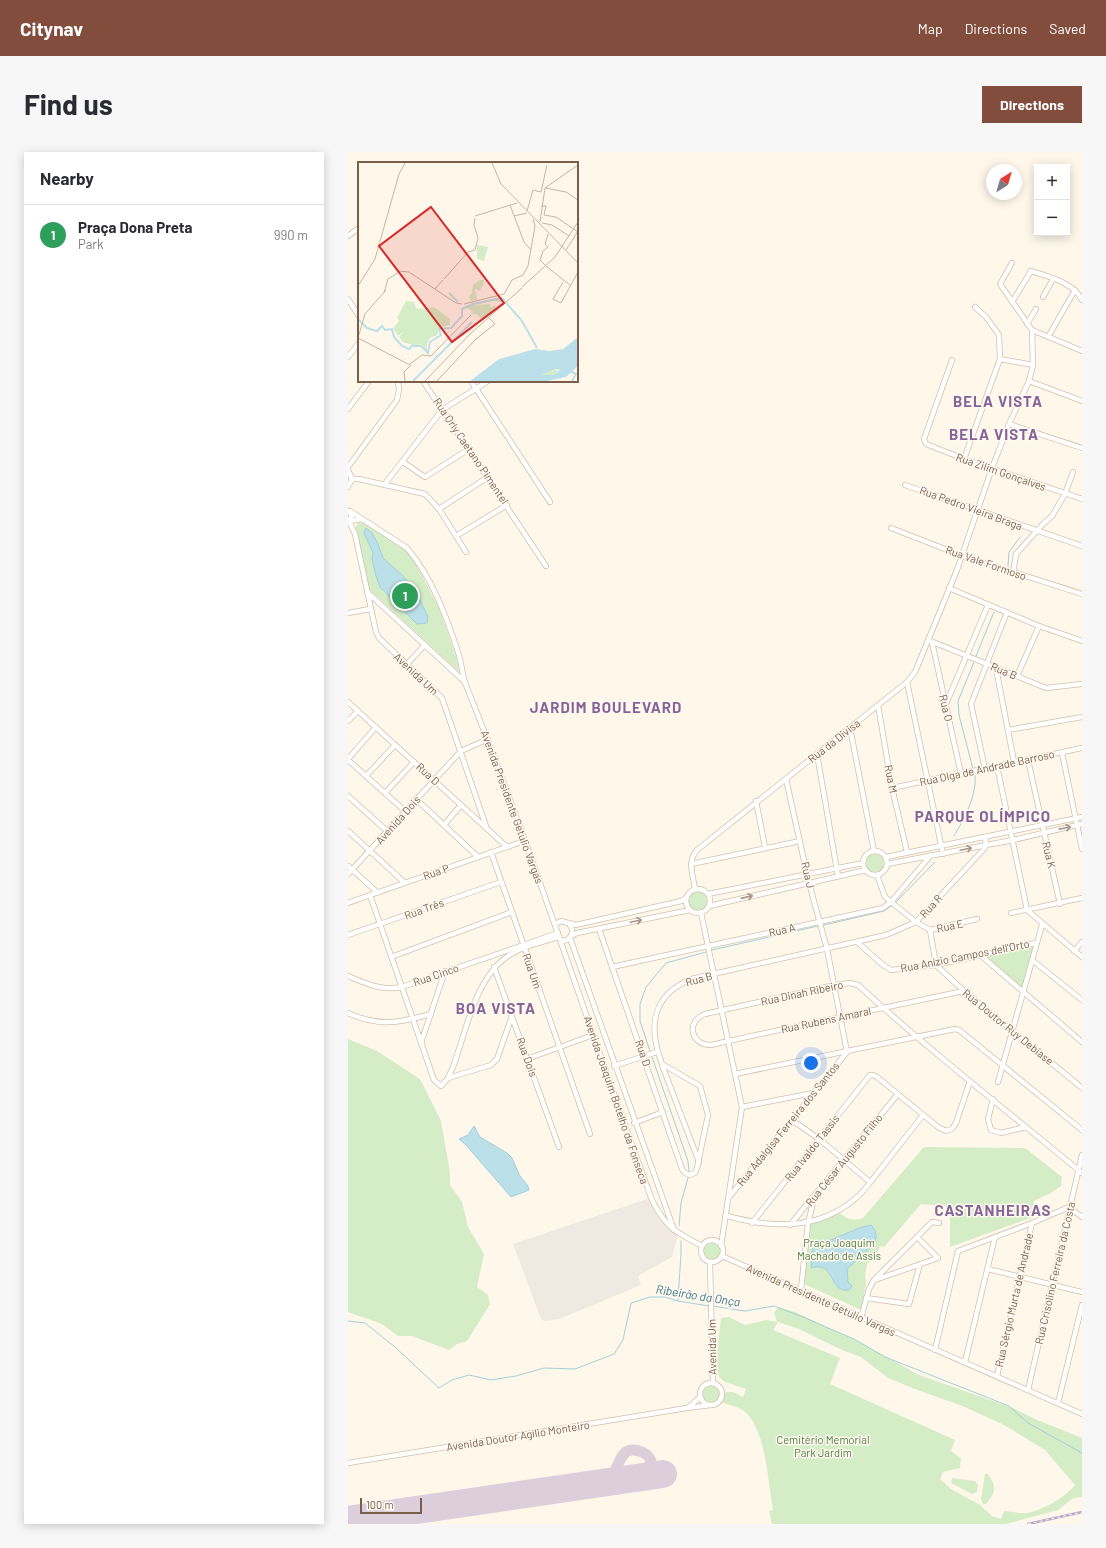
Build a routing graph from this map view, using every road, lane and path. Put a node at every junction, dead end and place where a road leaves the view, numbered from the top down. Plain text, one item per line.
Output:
1 (358, 229) edge
2 (348, 236) edge
3 (1012, 263) dead end
4 (1054, 279) junction
5 (1075, 290) junction
6 (1043, 297) dead end
7 (348, 299) edge
8 (1082, 300) edge
9 (1012, 302) junction
10 (975, 307) dead end
11 (1036, 309) dead end
12 (358, 314) edge
13 (1027, 324) junction
14 (1032, 330) junction
15 (1048, 337) junction
16 (358, 344) edge
17 (1082, 351) edge
18 (348, 357) edge
19 (1000, 359) junction
20 (952, 360) dead end
21 (1033, 365) junction
22 (1028, 381) junction
23 (368, 382) edge
24 (398, 382) edge
25 (424, 382) edge
26 (472, 382) edge
27 (486, 382) edge
28 (476, 389) junction
29 (1082, 401) edge
30 (348, 409) edge
31 (442, 410) junction
32 (1009, 424) junction
33 (1082, 448) edge
34 (469, 449) junction
35 (964, 459) junction
36 (403, 462) junction
37 (348, 467) edge
38 (992, 468) junction
39 (348, 470) edge
40 (1073, 472) dead end
41 (488, 477) junction
42 (352, 479) junction
43 (384, 485) junction
44 (906, 485) dead end
45 (348, 487) edge
46 (1064, 494) junction
47 (1082, 499) edge
48 (550, 502) dead end
49 (507, 505) junction
50 (439, 509) junction
51 (349, 510) edge
52 (978, 512) junction
53 (362, 519) junction
54 (349, 521) edge
55 (891, 528) dead end
56 (1036, 531) junction
57 (456, 536) junction
58 (1082, 546) edge
59 (466, 552) dead end
60 (963, 556) junction
61 (546, 566) dead end
62 (1013, 573) junction
63 (949, 588) junction
64 (367, 592) junction
65 (1082, 594) edge
66 (988, 605) junction
67 (370, 608) junction
68 (1007, 612) junction
69 (348, 613) edge
70 (1039, 626) junction
71 (930, 641) junction
72 (1082, 641) edge
73 (424, 646) junction
74 (966, 655) junction
75 (986, 664) junction
76 (406, 665) junction
77 (996, 668) junction
78 (1018, 676) junction
79 (464, 681) junction
80 (907, 682) junction
81 (1082, 684) edge
82 (348, 702) edge
83 (878, 705) junction
84 (946, 705) junction
85 (358, 711) junction
86 (1082, 717) edge
87 (348, 721) edge
88 (376, 727) junction
89 (850, 728) junction
90 (1008, 730) junction
91 (488, 739) junction
92 (395, 745) junction
93 (1082, 748) edge
94 (461, 752) junction
95 (1062, 752) junction
96 (817, 754) junction
97 (348, 759) edge
98 (1028, 760) junction
99 (414, 762) junction
100 (1014, 762) junction
101 (997, 766) junction
102 (985, 769) junction
103 (961, 774) junction
104 (366, 776) junction
105 (786, 779) junction
106 (434, 780) junction
107 (929, 780) junction
108 (892, 788) junction
109 (385, 793) junction
110 (348, 796) edge
111 (416, 799) junction
112 (756, 802) junction
113 (461, 805) junction
114 (405, 811) junction
115 (1082, 817) edge
116 (1076, 818) junction
117 (1043, 824) junction
118 (444, 825) junction
119 (1080, 825) edge
120 (487, 829) junction
121 (348, 831) edge
122 (387, 832) junction
123 (1011, 832) junction
124 (1044, 832) junction
125 (985, 837) junction
126 (1013, 840) junction
127 (524, 841) junction
128 (800, 841) junction
129 (941, 845) junction
130 (986, 845) junction
131 (507, 847) junction
132 (765, 847) junction
133 (1082, 849) edge
134 (370, 851) junction
135 (874, 851) junction
136 (490, 852) junction
137 (907, 852) junction
138 (943, 854) junction
139 (931, 855) junction
140 (478, 857) junction
141 (886, 858) junction
142 (863, 863) junction
143 (691, 864) junction
144 (887, 864) junction
145 (836, 867) junction
146 (350, 868) edge
147 (866, 870) junction
148 (807, 873) junction
149 (348, 874) edge
150 (877, 874) junction
151 (838, 876) junction
152 (501, 882) junction
153 (405, 883) junction
154 (809, 883) junction
155 (695, 889) junction
156 (377, 892) junction
157 (708, 894) junction
158 (370, 895) junction
159 (686, 898) junction
160 (1082, 898) edge
161 (891, 902) junction
162 (348, 903) edge
163 (1060, 904) junction
164 (710, 906) junction
165 (690, 910) junction
166 (1027, 910) junction
167 (512, 912) junction
168 (701, 913) junction
169 (1011, 913) dead end
170 (608, 917) junction
171 (977, 919) dead end
172 (820, 922) junction
173 (916, 922) junction
174 (555, 924) junction
175 (380, 925) junction
176 (570, 925) junction
177 (1042, 925) junction
178 (611, 926) junction
179 (599, 929) junction
180 (930, 930) junction
181 (348, 935) edge
182 (559, 937) junction
183 (570, 937) junction
184 (857, 942) junction
185 (1082, 942) edge
186 (1036, 943) junction
187 (524, 946) junction
188 (709, 947) junction
189 (827, 949) junction
190 (1074, 951) junction
191 (979, 954) junction
192 (391, 957) junction
193 (1082, 957) edge
194 (1032, 960) junction
195 (936, 964) junction
196 (494, 967) junction
197 (612, 967) junction
198 (445, 971) junction
199 (715, 974) junction
200 (348, 976) edge
201 (835, 985) junction
202 (402, 987) junction
203 (964, 991) junction
204 (1023, 992) junction
205 (1082, 1000) edge
206 (883, 1008) junction
207 (721, 1010) junction
208 (348, 1013) edge
209 (431, 1014) junction
210 (512, 1016) junction
211 (840, 1017) junction
212 (413, 1019) junction
213 (1013, 1031) junction
214 (693, 1034) joint
215 (593, 1035) junction
216 (916, 1036) junction
217 (728, 1042) junction
218 (1082, 1042) edge
219 (421, 1043) junction
220 (559, 1048) junction
221 (658, 1052) junction
222 (847, 1052) junction
223 (644, 1056) junction
224 (528, 1059) junction
225 (662, 1064) junction
226 (614, 1066) junction
227 (1003, 1066) junction
228 (735, 1074) junction
229 (448, 1078) junction
230 (970, 1081) junction
231 (998, 1082) dead end
232 (1082, 1088) edge
233 (813, 1093) junction
234 (898, 1094) junction
235 (993, 1099) junction
236 (742, 1107) junction
237 (663, 1112) junction
238 (923, 1115) junction
239 (792, 1120) junction
240 (634, 1122) junction
241 (1026, 1127) junction
242 (1082, 1130) edge
243 (590, 1134) dead end
244 (819, 1139) junction
245 (559, 1147) dead end
246 (1082, 1155) edge
247 (845, 1160) junction
248 (699, 1162) junction
249 (1080, 1171) edge
250 (870, 1182) junction
251 (730, 1196) junction
252 (815, 1196) junction
253 (1069, 1207) junction
254 (727, 1216) junction
255 (1082, 1217) edge
256 (752, 1223) junction
257 (808, 1223) junction
258 (939, 1223) dead end
259 (1032, 1223) junction
260 (790, 1225) junction
261 (674, 1230) junction
262 (917, 1237) junction
263 (995, 1237) junction
264 (702, 1246) junction
265 (721, 1246) junction
266 (722, 1256) junction
267 (710, 1262) junction
268 (920, 1264) junction
269 (988, 1269) junction
270 (1019, 1277) junction
271 (874, 1280) junction
272 (1052, 1285) junction
273 (801, 1290) junction
274 (1082, 1292) edge
275 (866, 1298) junction
276 (1082, 1305) edge
277 (861, 1318) junction
278 (935, 1350) junction
279 (965, 1362) junction
280 (997, 1376) junction
281 (713, 1383) junction
282 (1028, 1390) junction
283 (700, 1397) junction
284 (1058, 1403) junction
285 (711, 1406) junction
286 (688, 1408) junction
287 (1082, 1414) edge
288 (348, 1463) edge

1 - 2 street
3 - 9 street
4 - 5 street
4 - 6 street
4 - 9 street
5 - 8 street
5 - 15 street
7 - 12 street
9 - 13 street
10 - 19 street
11 - 13 street
13 - 14 street
14 - 15 street
14 - 21 street, Rua da Divisa
15 - 17 street
16 - 18 street
19 - 21 street
19 - 35 street
20 - 35 street, Rua Zilim Gonçalves
21 - 22 street, Rua da Divisa
22 - 29 street
22 - 32 street, Rua da Divisa
23 - 30 street
24 - 37 street
25 - 31 street, Rua Orly Caetano Pimentel
26 - 28 street
27 - 28 street
28 - 31 street
28 - 48 street
31 - 34 street, Rua Orly Caetano Pimentel
31 - 36 street
32 - 33 street
32 - 38 street, Rua da Divisa
34 - 36 street
34 - 41 street, Rua Orly Caetano Pimentel
35 - 38 street, Rua Zilim Gonçalves
36 - 43 street
38 - 46 street, Rua Zilim Gonçalves
38 - 52 street, Rua da Divisa
39 - 42 street
40 - 46 street
41 - 49 street, Rua Orly Caetano Pimentel
41 - 50 street
42 - 43 street
42 - 45 street
43 - 50 street
44 - 52 street, Rua Pedro Vieira Braga
46 - 47 street, Rua Zilim Gonçalves
46 - 56 street
49 - 57 street
49 - 61 street, Rua Orly Caetano Pimentel
50 - 57 street
51 - 53 street
51 - 54 street
52 - 56 street, Rua Pedro Vieira Braga
52 - 60 street, Rua da Divisa
53 - 54 street
53 - 79 street
54 - 64 street, Avenida Um
55 - 60 street, Rua Vale Formoso
56 - 58 street, Rua Pedro Vieira Braga
56 - 62 street
57 - 59 street
60 - 62 street, Rua Vale Formoso
60 - 63 street, Rua da Divisa
62 - 65 street, Rua Vale Formoso
63 - 66 street
63 - 71 street, Rua da Divisa
64 - 67 street, Avenida Um
64 - 73 street
66 - 68 street
66 - 74 street
67 - 69 street
67 - 76 street, Avenida Um
68 - 70 street
68 - 75 street
70 - 72 street
70 - 78 street
71 - 74 street, Rua B
71 - 80 street, Rua da Divisa
71 - 84 street, Rua O
73 - 76 street
73 - 79 street
74 - 75 street, Rua B
74 - 84 street
75 - 77 street, Rua B
75 - 102 street
76 - 94 street, Avenida Um
77 - 78 street, Rua B
77 - 90 street
78 - 81 street, Rua B
79 - 91 street, Avenida Presidente Getulio Vargas
80 - 83 street, Rua da Divisa
80 - 107 street
82 - 85 street, Rua D
83 - 89 street, Rua da Divisa
83 - 108 street, Rua M
84 - 103 street, Rua O
85 - 87 street
85 - 88 street, Rua D
86 - 90 street
88 - 92 street, Rua D
88 - 97 street
89 - 96 street, Rua da Divisa
89 - 135 street
90 - 100 street
91 - 94 street, Avenida Dois
91 - 127 street, Avenida Presidente Getulio Vargas
92 - 99 street, Rua D
92 - 104 street
93 - 95 street, Rua Olga de Andrade Barroso
94 - 106 street, Avenida Dois
94 - 120 street, Avenida Um
95 - 98 street, Rua Olga de Andrade Barroso
95 - 116 street
96 - 105 street, Rua da Divisa
96 - 145 street
97 - 104 street
98 - 100 street, Rua Olga de Andrade Barroso
98 - 117 street, Rua K
99 - 106 street, Rua D
99 - 109 street
100 - 101 street, Rua Olga de Andrade Barroso
101 - 102 street, Rua Olga de Andrade Barroso
101 - 123 street
102 - 103 street, Rua Olga de Andrade Barroso
103 - 107 street, Rua Olga de Andrade Barroso
104 - 109 street
105 - 112 street, Rua da Divisa
105 - 128 street, Rua J
106 - 111 street, Avenida Dois
106 - 113 street, Rua D
107 - 108 street, Rua Olga de Andrade Barroso
107 - 129 street
108 - 137 street, Rua M
109 - 114 street
110 - 122 street
111 - 114 street, Avenida Dois
111 - 118 street
112 - 132 street
112 - 143 street, Rua da Divisa
113 - 118 street
113 - 120 street, Rua D
114 - 122 street, Avenida Dois
115 - 116 street
116 - 117 street
116 - 119 street
117 - 123 street
117 - 124 street, Rua K
118 - 140 street
124 -> 119 street
119 - 133 street
120 - 131 street, Rua D
121 - 134 street
122 - 134 street, Avenida Dois
123 - 125 street
123 - 126 street
124 - 126 street
124 - 163 street, Rua K
125 - 129 street
125 - 130 street
126 - 130 street
126 - 166 street
127 - 131 street, Rua P
127 - 174 street, Avenida Presidente Getulio Vargas
128 - 132 street
128 - 148 street, Rua J
129 - 137 street
129 - 138 street
138 -> 130 street
130 - 173 street, Rua R
131 - 136 street, Rua P
132 - 143 street
134 - 146 street, Avenida Dois
134 - 153 street
135 - 141 street
135 - 142 street
136 - 140 street, Rua P
136 - 152 street, Rua Um
137 - 141 street
138 - 139 street
139 - 144 street
139 - 161 street, Rua A
140 - 153 street, Rua P
141 - 144 street
142 - 145 street
142 - 147 street
143 - 155 street
144 - 150 street
145 - 148 street
145 - 151 street
146 - 149 street, Avenida Dois
146 - 156 street
147 - 150 street
147 - 151 street
148 - 154 street, Rua J
148 - 157 street
150 - 161 street, Rua E
151 - 154 street
152 - 167 street, Rua Um
152 - 175 street, Rua Três
153 - 156 street, Rua P
164 -> 154 street
154 - 172 street, Rua J
155 - 157 street
155 - 159 street
156 - 158 street, Rua P
157 - 164 street
158 - 162 street, Rua P
158 - 175 street
159 - 165 street
159 - 170 street
160 - 163 street
161 - 172 street, Rua A
161 - 173 street, Rua E
163 - 166 street
164 - 168 street
165 - 168 street
178 -> 165 street
166 - 169 street
166 - 177 street
167 - 187 street, Rua Um
167 - 192 street
168 - 188 street
170 - 176 street
170 - 178 street
171 - 180 street, Rua E
172 - 188 street, Rua A
172 - 189 street, Rua J
173 - 180 street, Rua E
173 - 184 street, Rua R
174 - 176 street
174 - 182 street, Avenida Presidente Getulio Vargas
175 - 181 street, Rua Três
175 - 192 street
176 - 183 street
177 - 186 street
177 - 190 street
178 - 179 street
179 - 183 street
179 - 197 street, Rua D
180 - 195 street
182 - 183 street
182 - 187 street
182 - 215 street, Avenida Joaquim Botelho da Fonseca
183 - 226 street
184 - 189 street, Rua R
184 - 195 street, Rua Anízio Campos dell'Orto
185 - 190 street
186 - 191 street, Rua Anízio Campos dell'Orto
186 - 194 street
187 - 196 street
187 - 198 street, Rua Cinco
187 - 220 street, Rua Um
188 - 197 street, Rua A
188 - 199 street
189 - 199 street, Rua B
189 - 201 street, Rua J
190 - 193 street
191 - 195 street, Rua Anízio Campos dell'Orto
191 - 204 street
192 - 202 street
194 - 204 street
194 - 205 street
195 - 203 street, Rua Doutor Ruy Debiase
196 - 210 street, Rua Dois
196 - 229 street
197 - 223 street, Rua D
198 - 202 street, Rua Cinco
198 - 209 street
199 - 207 street
199 - 221 street, Rua B
200 - 202 street, Rua Cinco
201 - 206 street, Rua Dinah Ribeiro
201 - 207 street, Rua Dinah Ribeiro
201 - 211 street, Rua J
202 - 212 street
203 - 206 street, Rua Rubens Amaral
203 - 213 street, Rua Doutor Ruy Debiase
204 - 213 street
204 - 218 street
206 - 211 street, Rua Rubens Amaral
206 - 216 street, Rua Dinah Ribeiro
207 - 214 street, Rua Dinah Ribeiro
207 - 217 street
208 - 212 street
209 - 212 street
209 - 219 street
210 - 224 street, Rua Dois
210 - 229 street
211 - 217 street, Rua Rubens Amaral
211 - 222 street, Rua J
212 - 219 street
213 - 227 street
213 - 232 street, Rua Doutor Ruy Debiase
214 - 217 street, Rua Rubens Amaral
215 - 220 street
215 - 261 street, Avenida Joaquim Botelho da Fonseca
216 - 222 street
216 - 227 street
216 - 230 street, Rua Dinah Ribeiro
217 - 228 street
219 - 229 street
220 - 224 street
220 - 243 street, Rua Um
221 - 223 street
221 - 225 street, Rua B
222 - 228 street
222 - 233 street, Rua Adalgisa Ferreira dos Santos
223 - 226 street
223 - 237 street, Rua D
224 - 245 street, Rua Dois
225 - 248 street, Rua B
225 - 248 street
226 - 240 street
227 - 231 street
227 - 242 street
228 - 236 street
230 - 235 street, Rua Dinah Ribeiro
230 - 238 street
233 - 236 street
233 - 239 street, Rua Adalgisa Ferreira dos Santos
234 - 238 street
234 - 244 street, Rua Ivaldo Tassis
234 - 247 street, Rua César Augusto Filho
235 - 241 street, Rua Dinah Ribeiro
235 - 241 street
236 - 251 street
237 - 240 street
237 - 248 street, Rua D
238 - 250 street
239 - 244 street
239 - 251 street, Rua Adalgisa Ferreira dos Santos
240 - 261 street
241 - 249 street, Rua Dinah Ribeiro
244 - 247 street
244 - 256 street, Rua Ivaldo Tassis
246 - 249 street, Rua Crisolino Ferreira da Costa
247 - 250 street
247 - 252 street, Rua César Augusto Filho
249 - 253 street, Rua Crisolino Ferreira da Costa
250 - 257 street
251 - 254 street
252 - 257 street
252 - 260 street, Rua César Augusto Filho
253 - 255 street
253 - 259 street
253 - 272 street, Rua Crisolino Ferreira da Costa
254 - 256 street
254 - 265 street
256 - 260 street
257 - 260 street
257 - 273 street
258 - 262 street
259 - 263 street
259 - 270 street, Rua Sérgio Murta de Andrade
261 - 264 street, Avenida Joaquim Botelho da Fonseca
262 - 268 street
262 - 271 street
263 - 269 street
263 - 278 street
264 - 265 street
264 - 267 street
265 - 266 street
266 - 267 street
266 - 273 street, Avenida Presidente Getulio Vargas
267 - 281 street, Avenida Um
268 - 271 street
268 - 275 street
269 - 270 street
269 - 279 street
270 - 272 street
270 - 280 street, Rua Sérgio Murta de Andrade
271 - 275 street
272 - 274 street
272 - 282 street, Rua Crisolino Ferreira da Costa
273 - 277 street, Avenida Presidente Getulio Vargas
275 - 277 street
276 - 284 street
277 - 278 street, Avenida Presidente Getulio Vargas
278 - 279 street, Avenida Presidente Getulio Vargas
279 - 280 street, Avenida Presidente Getulio Vargas
280 - 282 street, Avenida Presidente Getulio Vargas
281 - 283 street
281 - 285 street
282 - 284 street, Avenida Presidente Getulio Vargas
283 - 285 street
283 - 286 street
284 - 287 street, Avenida Presidente Getulio Vargas
285 - 286 street, Avenida Doutor Agílio Monteiro
286 - 288 street, Avenida Doutor Agílio Monteiro

